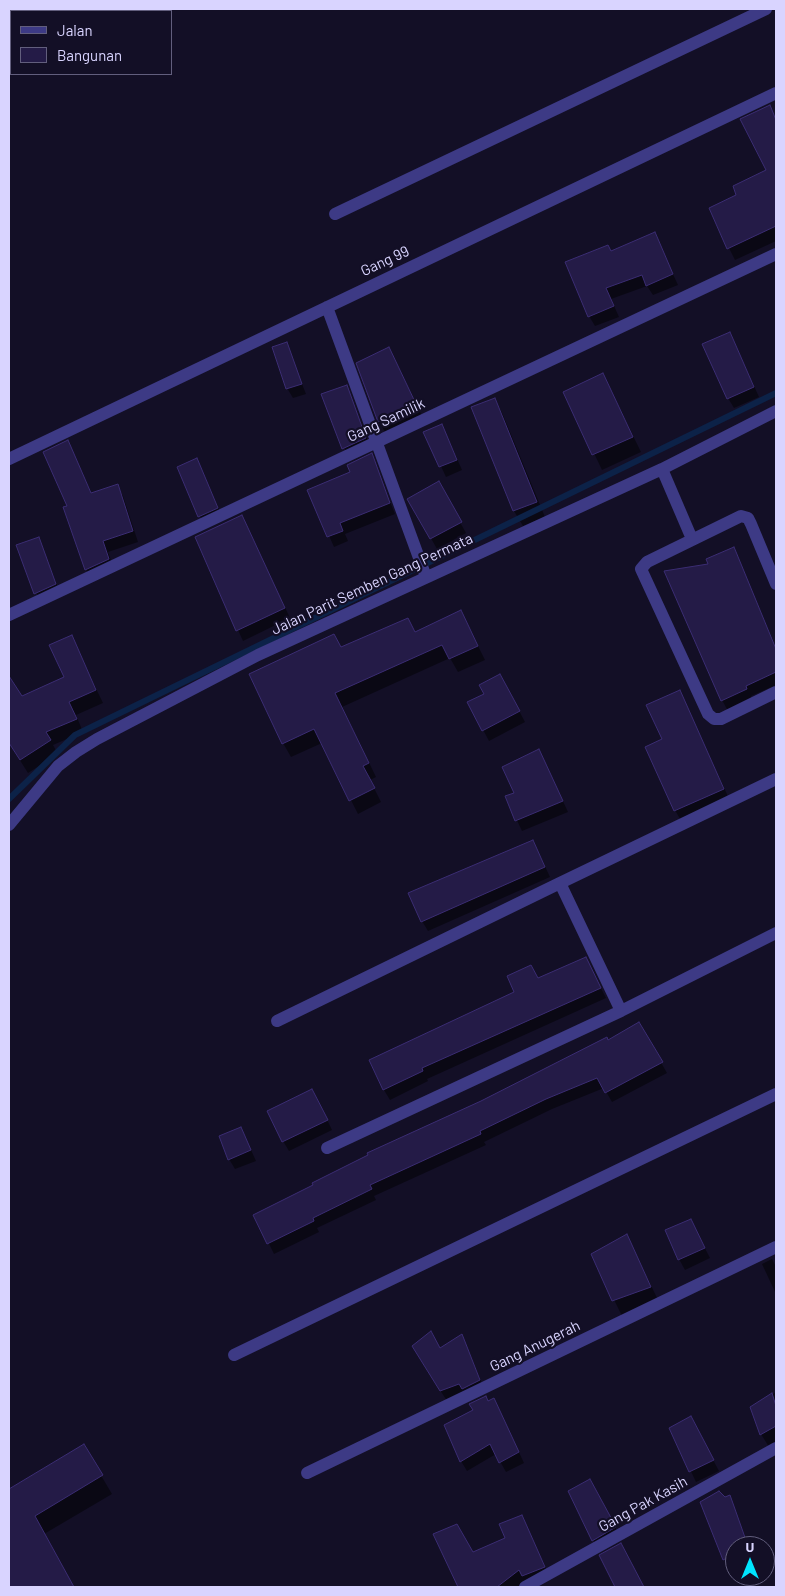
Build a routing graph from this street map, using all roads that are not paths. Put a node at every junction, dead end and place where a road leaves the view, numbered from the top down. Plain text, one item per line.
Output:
1 (766, 9) edge
2 (776, 93) edge
3 (335, 214) dead end
4 (776, 254) edge
5 (327, 307) junction
6 (776, 411) edge
7 (376, 443) junction
8 (9, 459) edge
9 (662, 469) junction
10 (692, 539) junction
11 (426, 577) junction
12 (776, 584) edge
13 (9, 615) edge
14 (776, 692) edge
15 (776, 779) edge
16 (9, 825) edge
17 (560, 883) junction
18 (776, 933) edge
19 (621, 1011) junction
20 (277, 1021) dead end
21 (776, 1094) edge
22 (327, 1148) dead end
23 (776, 1247) edge
24 (234, 1356) dead end
25 (776, 1448) edge
26 (307, 1473) dead end
27 (525, 1587) edge

1 - 3 street
2 - 5 street, Gang 99
4 - 7 street, Gang Samilik
5 - 7 street
5 - 8 street, Gang 99
6 - 9 street, Jalan Parit Semben Gang Permata
7 - 11 street
7 - 13 street, Gang Samilik
9 - 10 street
9 - 11 street, Jalan Parit Semben Gang Permata
10 - 12 street
10 - 14 street
11 - 16 street, Jalan Parit Semben Gang Permata
15 - 17 street
17 - 19 street
17 - 20 street
18 - 19 street
19 - 22 street
21 - 24 street
23 - 26 street, Gang Anugerah
25 - 27 street, Gang Pak Kasih

